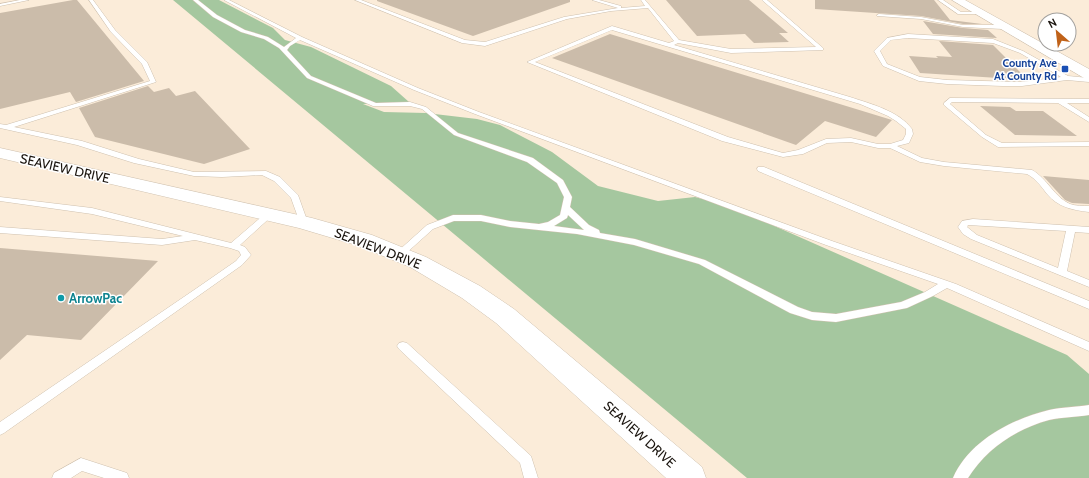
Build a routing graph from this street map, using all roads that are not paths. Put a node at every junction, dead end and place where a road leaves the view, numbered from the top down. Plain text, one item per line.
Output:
1 (27, 0) edge
2 (91, 0) edge
3 (195, 0) edge
4 (226, 0) edge
5 (357, 0) edge
6 (594, 0) edge
7 (643, 0) edge
8 (764, 0) edge
9 (940, 0) edge
10 (957, 0) edge
11 (1037, 0) edge
12 (1044, 0) edge
13 (0, 5) edge
14 (648, 7) junction
15 (625, 9) junction
16 (980, 14) junction
17 (879, 15) dead end
18 (1004, 27) junction
19 (300, 38) junction
20 (677, 41) junction
21 (669, 45) junction
22 (284, 50) junction
23 (1089, 76) edge
24 (1067, 78) junction
25 (1089, 80) edge
26 (1060, 101) junction
27 (1089, 101) edge
28 (1089, 120) edge
29 (2, 127) edge
30 (1089, 144) edge
31 (891, 146) junction
32 (0, 153) edge
33 (761, 169) dead end
34 (0, 199) edge
35 (566, 208) junction
36 (1089, 209) edge
37 (269, 215) junction
38 (304, 222) junction
39 (538, 227) junction
40 (1071, 229) junction
41 (0, 230) edge
42 (1089, 230) edge
43 (198, 237) junction
44 (606, 237) junction
45 (233, 246) junction
46 (400, 254) junction
47 (1062, 273) junction
48 (946, 284) junction
49 (1089, 284) edge
50 (1089, 305) edge
51 (403, 346) dead end
52 (1089, 347) edge
53 (1089, 410) edge
54 (0, 429) edge
55 (59, 478) edge
56 (122, 478) edge
57 (531, 478) edge
58 (690, 478) edge
59 (960, 478) edge

1 - 13 lane
2 - 29 lane
3 - 22 lane
4 - 19 lane
5 - 15 lane
6 - 15 lane
7 - 14 lane
8 - 20 lane
9 - 16 lane
10 - 16 main road
11 - 12 lane
14 - 15 lane
14 - 20 lane
16 - 18 main road
17 - 18 lane
18 - 23 main road
19 - 22 lane
19 - 48 lane
20 - 21 lane
21 - 31 lane
21 - 31 lane
22 - 35 lane
24 - 24 lane
24 - 25 lane
26 - 27 lane
26 - 28 lane
26 - 30 lane
29 - 38 lane
31 - 36 lane
32 - 37 main road, SEAVIEW DRIVE
33 - 50 lane
34 - 43 lane
35 - 39 lane
35 - 44 lane
37 - 38 main road, SEAVIEW DRIVE
37 - 45 lane
38 - 46 main road, SEAVIEW DRIVE
39 - 44 lane
39 - 46 lane
40 - 42 lane
40 - 47 lane
40 - 47 lane
41 - 43 lane
43 - 45 lane
44 - 48 lane
45 - 54 lane
46 - 58 main road, SEAVIEW DRIVE
47 - 49 lane
48 - 52 lane
51 - 57 lane
53 - 59 lane
55 - 56 lane

